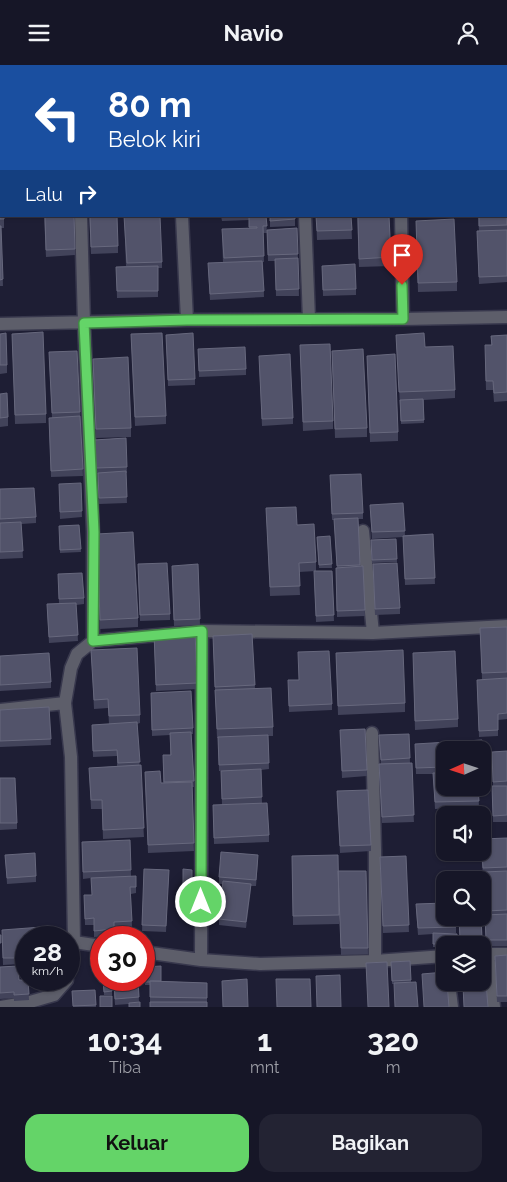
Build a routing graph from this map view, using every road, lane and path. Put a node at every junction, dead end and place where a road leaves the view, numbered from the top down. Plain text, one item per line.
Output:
1 (81, 217) edge
2 (182, 217) edge
3 (305, 217) edge
4 (401, 217) edge
5 (507, 317) edge
6 (309, 319) junction
7 (403, 319) junction
8 (187, 320) junction
9 (84, 323) junction
10 (0, 324) edge
11 (363, 531) dead end
12 (507, 626) edge
13 (202, 631) junction
14 (373, 633) junction
15 (93, 641) junction
16 (65, 703) junction
17 (0, 709) edge
18 (372, 733) dead end
19 (74, 926) edge
20 (155, 954) edge
21 (491, 954) edge
22 (507, 954) edge
23 (436, 956) edge
24 (201, 960) junction
25 (375, 961) junction
26 (491, 989) edge
27 (57, 991) edge
28 (450, 991) edge
29 (0, 1007) edge
30 (452, 1007) edge
31 (494, 1007) edge

1 - 9 street
2 - 8 street
3 - 6 street
4 - 7 street
5 - 7 street
6 - 7 street
6 - 8 street
8 - 9 street
9 - 10 street
9 - 15 street
11 - 14 street
12 - 14 street
13 - 14 street
13 - 15 street
13 - 24 street
15 - 16 street
16 - 17 street
16 - 19 street
18 - 25 street
20 - 24 street
21 - 22 street
23 - 25 street
24 - 25 street
26 - 31 street
27 - 29 street
28 - 30 street

